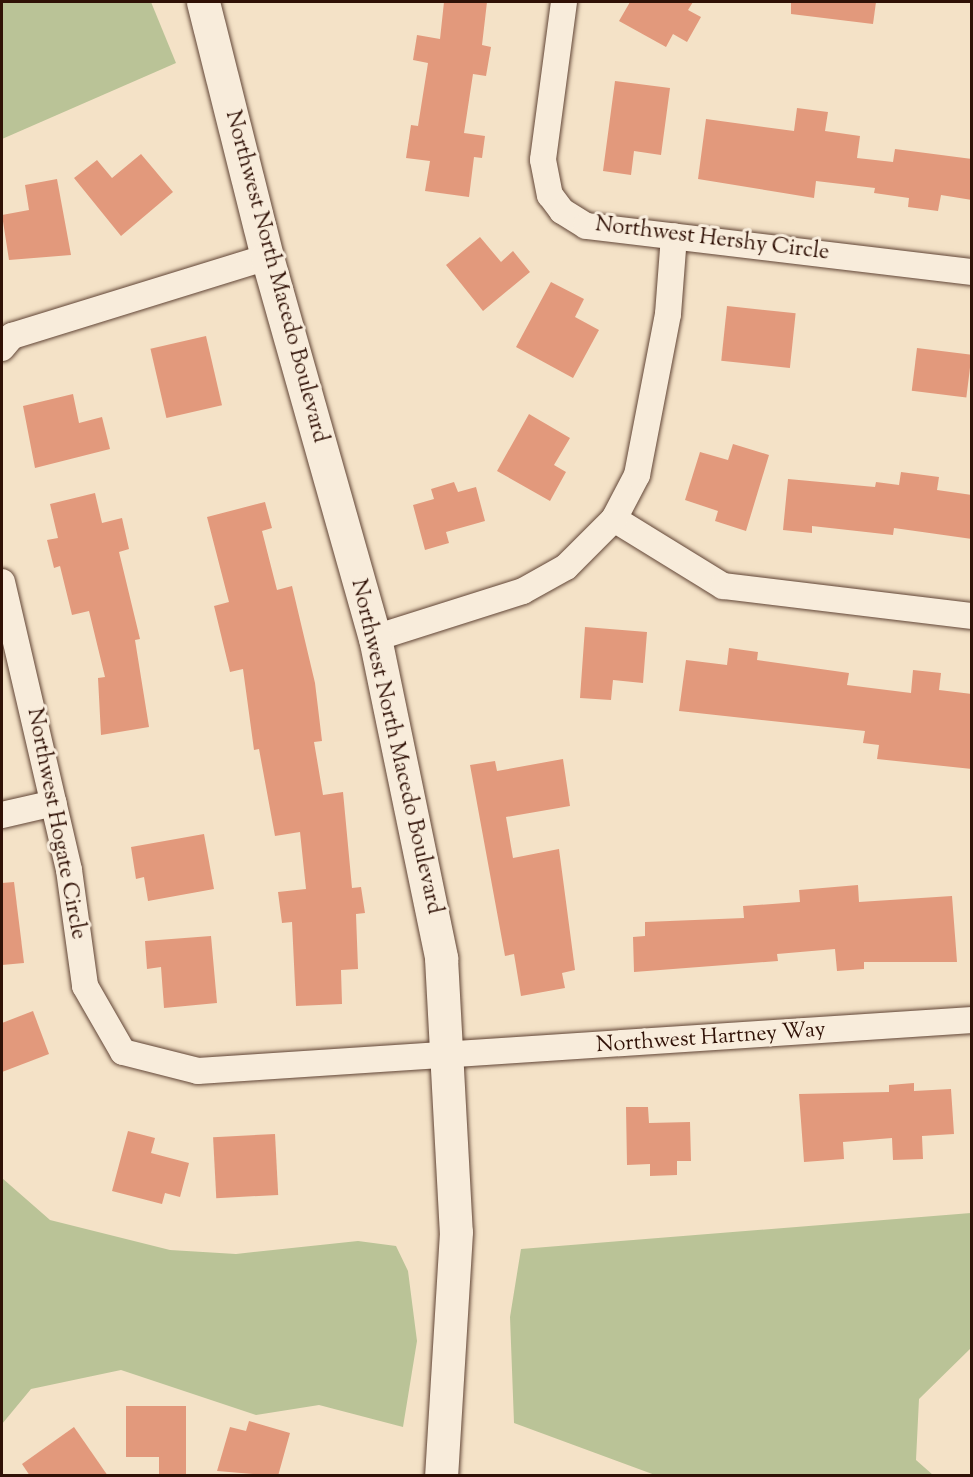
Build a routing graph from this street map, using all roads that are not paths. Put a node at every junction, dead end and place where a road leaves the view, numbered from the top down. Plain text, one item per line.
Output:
1 (203, 2) edge
2 (564, 2) edge
3 (674, 236) junction
4 (267, 257) junction
5 (972, 272) edge
6 (2, 348) edge
7 (614, 519) junction
8 (2, 582) edge
9 (972, 616) edge
10 (375, 638) junction
11 (54, 803) junction
12 (2, 815) edge
13 (972, 1020) edge
14 (450, 1058) junction
15 (441, 1476) edge

1 - 4 street, Northwest North Macedo Boulevard
2 - 3 street, Northwest Hershy Circle
3 - 5 street, Northwest Hershy Circle
3 - 7 street
4 - 6 street
4 - 10 street, Northwest North Macedo Boulevard
7 - 9 street
7 - 10 street
8 - 11 street, Northwest Hogate Circle
10 - 14 street, Northwest North Macedo Boulevard
11 - 12 street
11 - 14 street, Northwest Hogate Circle
13 - 14 street, Northwest Hartney Way
14 - 15 street, Northwest North Macedo Boulevard

